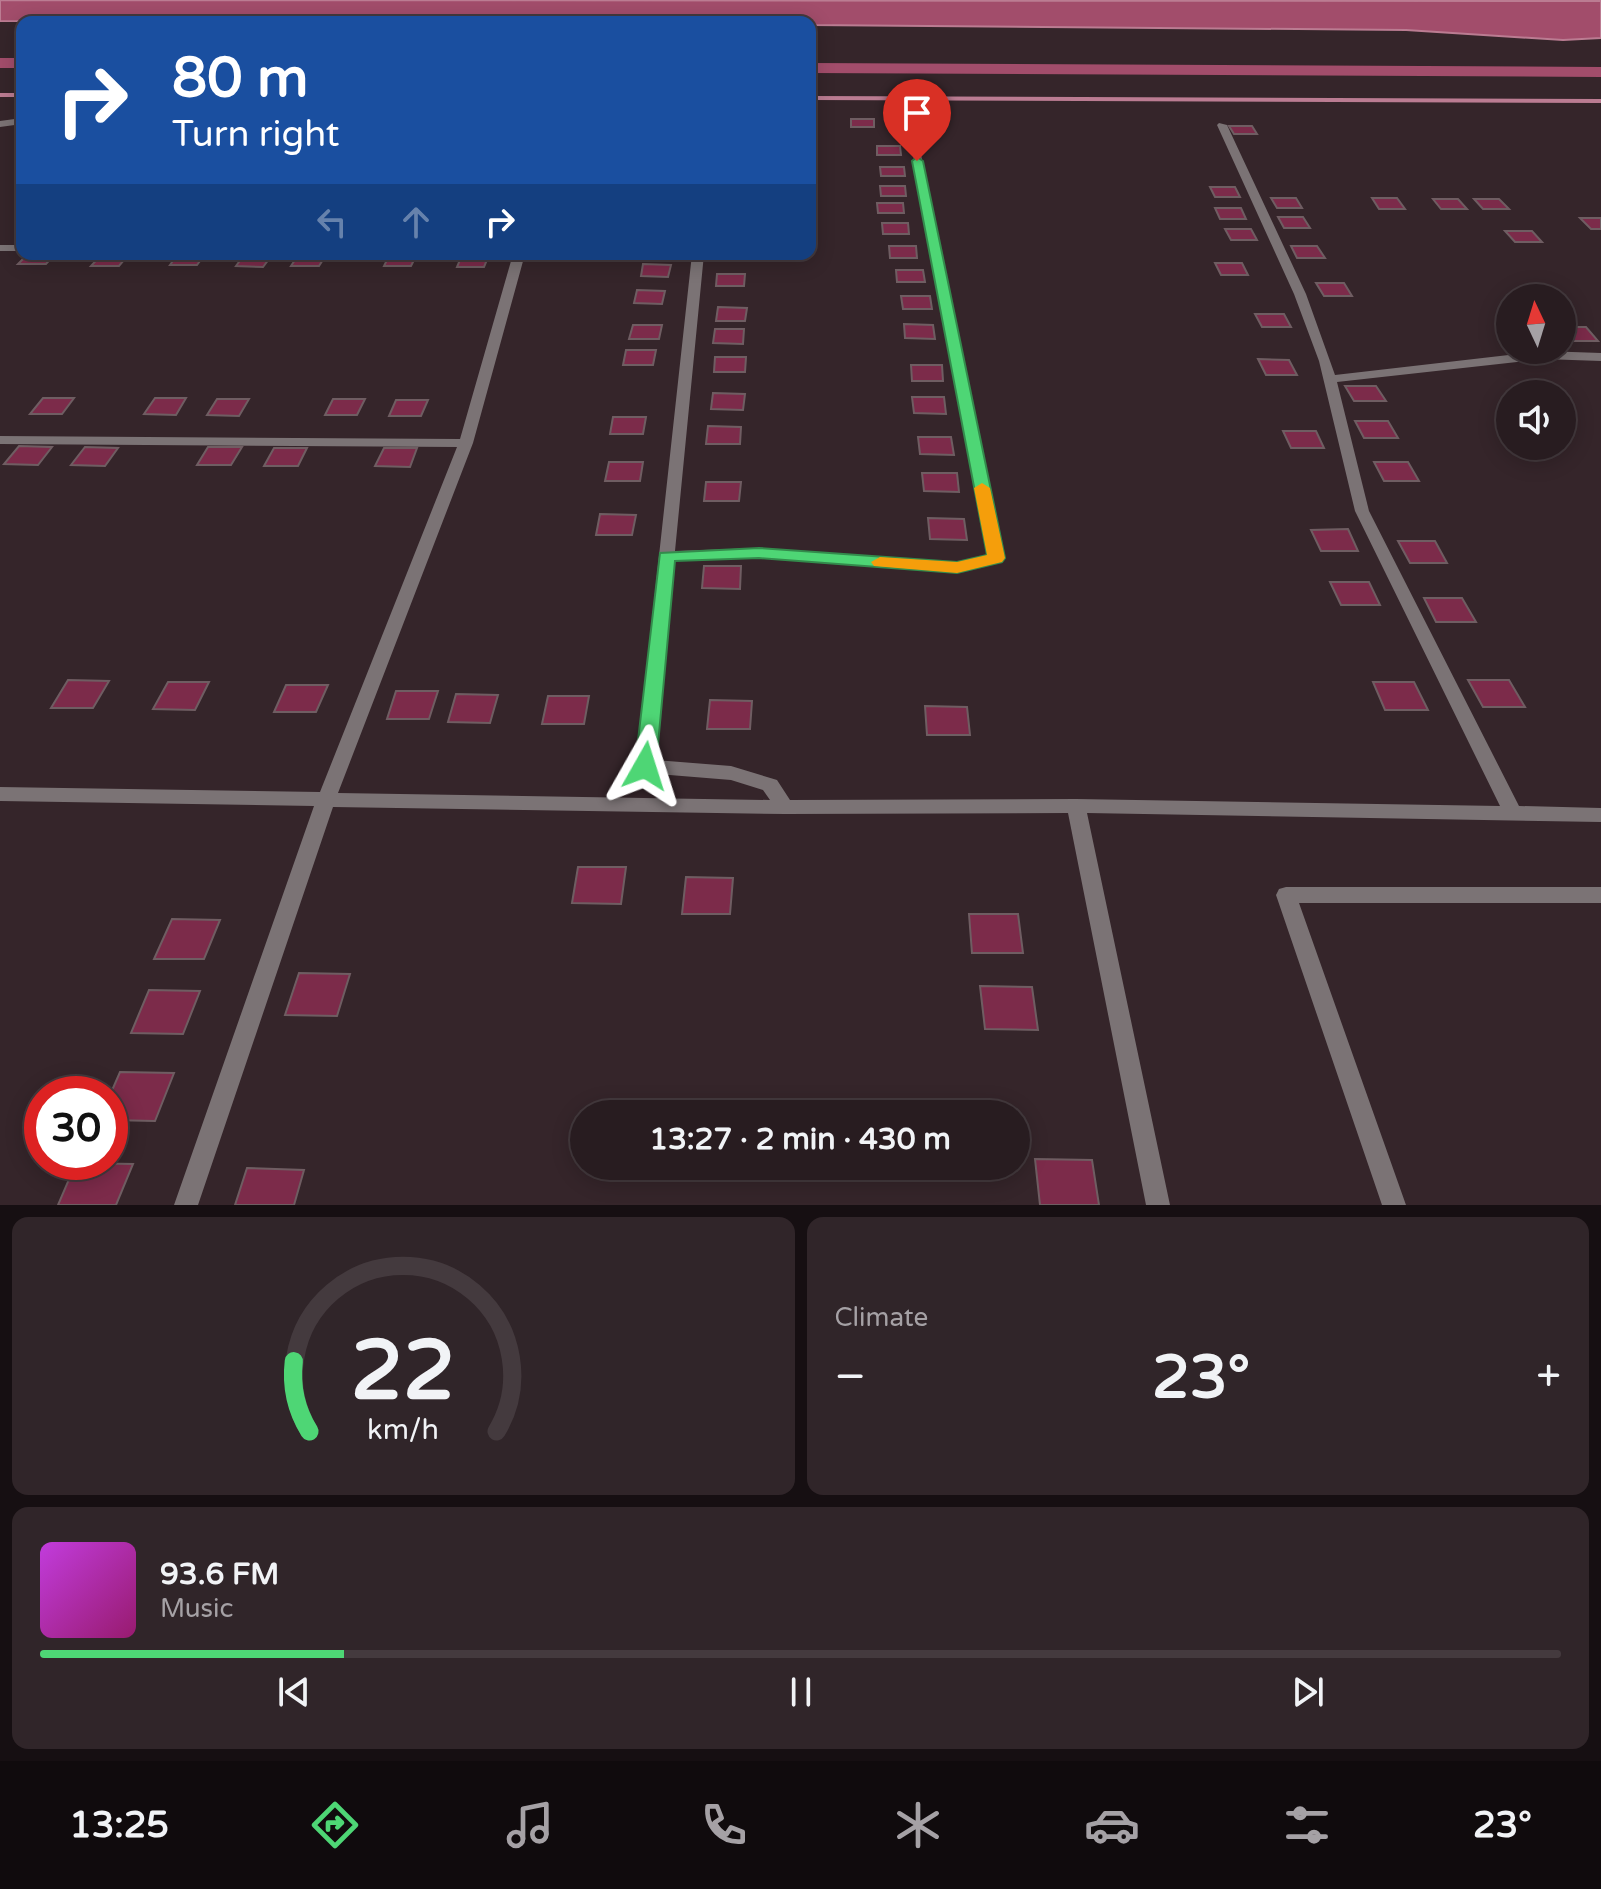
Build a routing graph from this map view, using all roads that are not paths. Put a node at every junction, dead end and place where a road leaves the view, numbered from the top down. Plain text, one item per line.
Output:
1 (1222, 125) dead end
2 (911, 130) dead end
3 (517, 260) edge
4 (697, 260) edge
5 (1601, 357) edge
6 (1330, 379) junction
7 (0, 440) edge
8 (466, 443) junction
9 (667, 556) junction
10 (0, 794) edge
11 (326, 800) junction
12 (1076, 806) junction
13 (785, 807) junction
14 (1513, 814) junction
15 (1601, 815) edge
16 (1601, 895) edge
17 (186, 1205) edge
18 (1158, 1205) edge
19 (1394, 1205) edge

1 - 6 street
2 - 9 street
3 - 8 street
4 - 9 street
5 - 6 street
6 - 14 street
7 - 8 street
8 - 11 street
9 - 13 street
10 - 11 street
11 - 13 street
11 - 17 street
12 - 13 street
12 - 14 street
12 - 18 street
14 - 15 street
16 - 19 street

